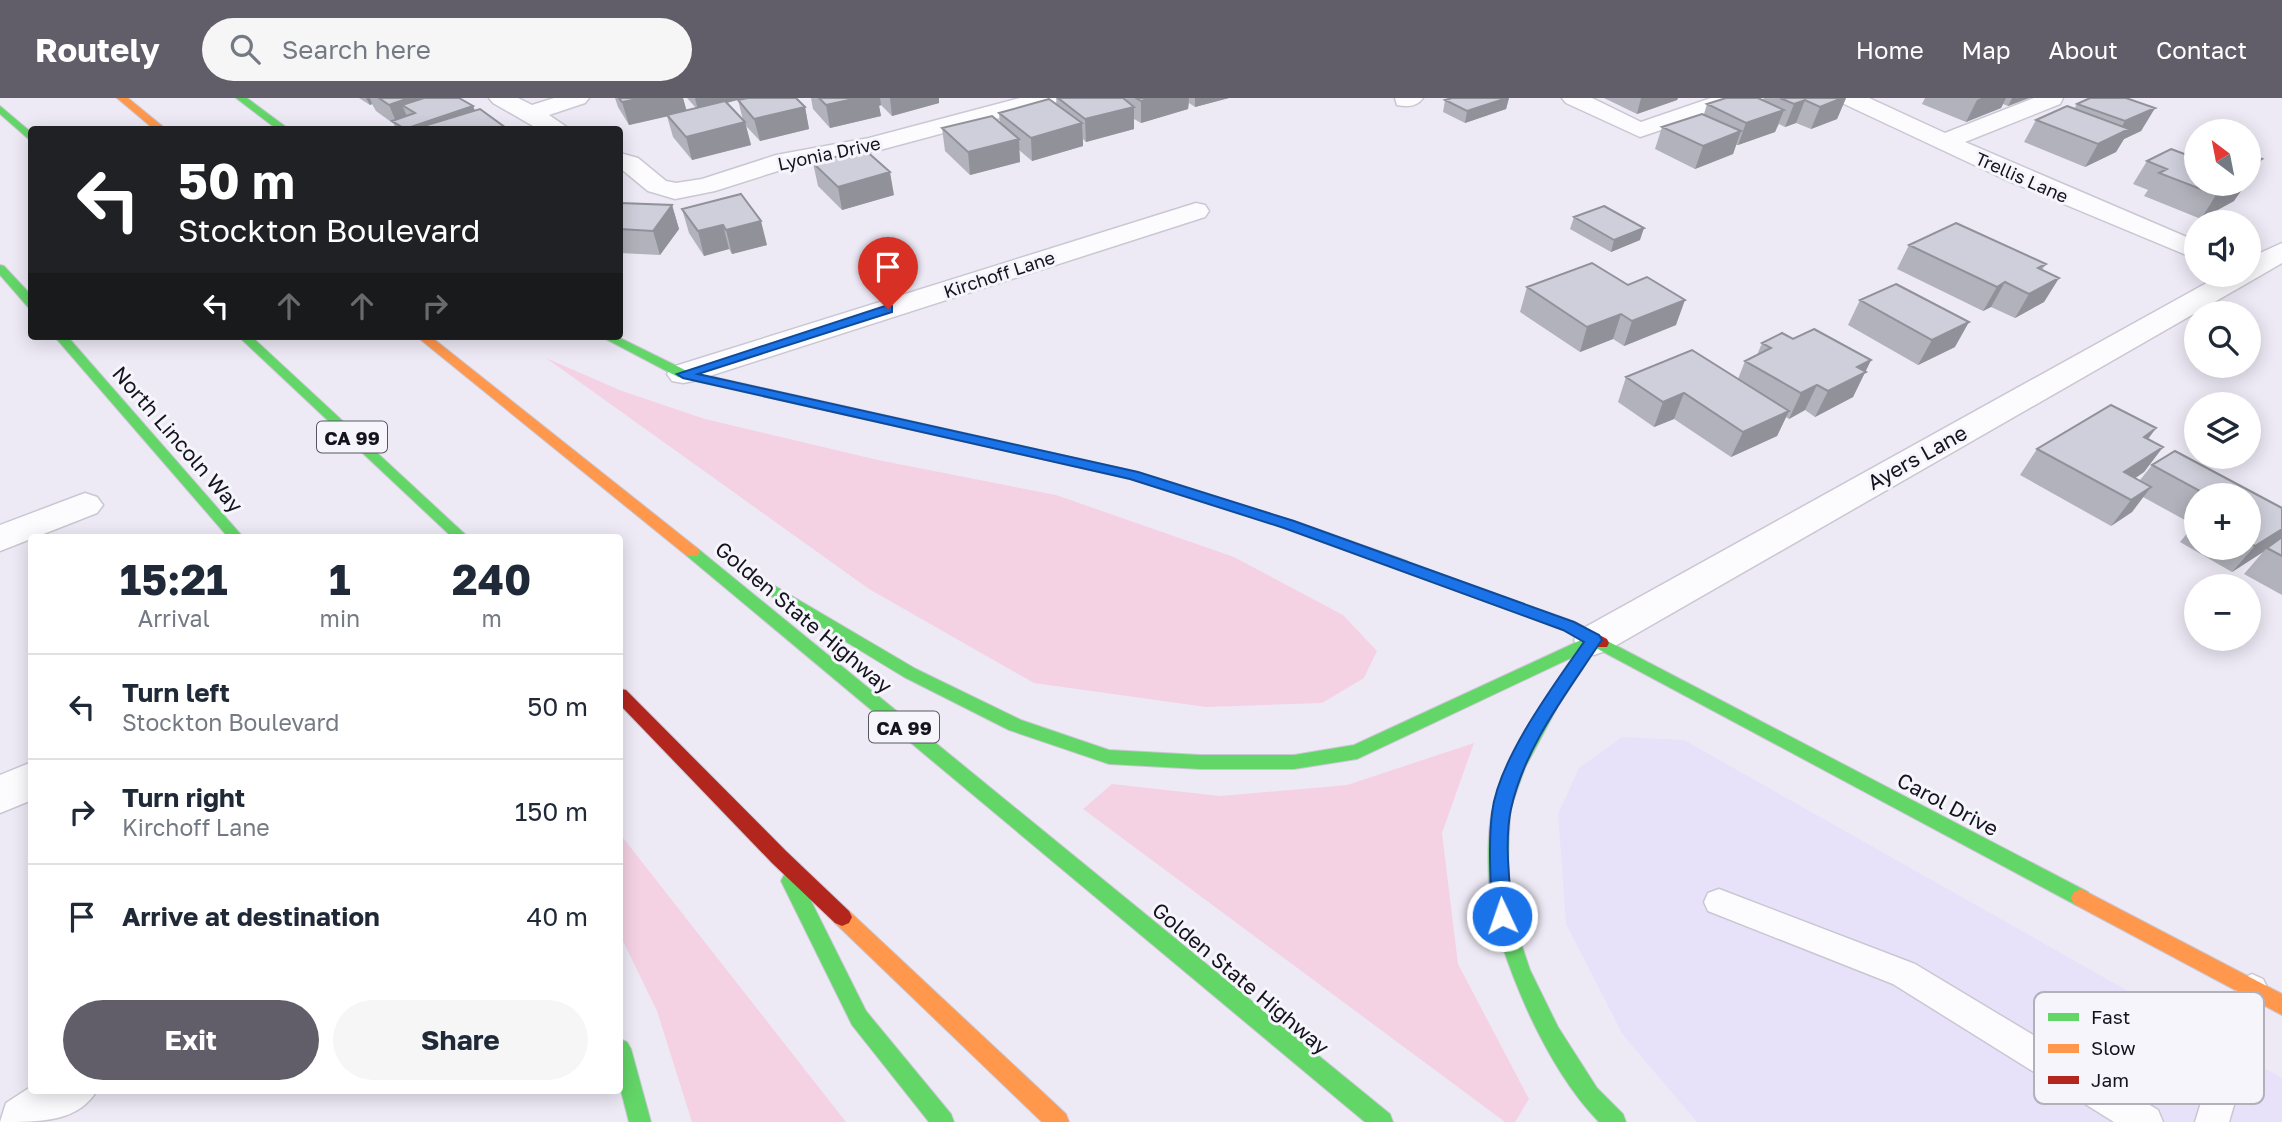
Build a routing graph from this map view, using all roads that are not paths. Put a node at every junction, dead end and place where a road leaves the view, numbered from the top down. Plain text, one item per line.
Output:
1 (122, 98) edge
2 (241, 98) edge
3 (500, 98) edge
4 (577, 98) edge
5 (1047, 98) edge
6 (1574, 98) edge
7 (1734, 98) edge
8 (1850, 98) edge
9 (2052, 99) edge
10 (0, 109) edge
11 (531, 113) junction
12 (157, 126) edge
13 (280, 126) edge
14 (552, 126) edge
15 (28, 135) edge
16 (1945, 142) junction
17 (623, 161) edge
18 (1196, 211) dead end
19 (2184, 246) edge
20 (2282, 251) edge
21 (2261, 263) edge
22 (0, 268) edge
23 (2220, 287) edge
24 (28, 300) edge
25 (64, 340) edge
26 (248, 340) edge
27 (427, 340) edge
28 (614, 340) edge
29 (683, 374) junction
30 (85, 505) dead end
31 (643, 511) junction
32 (233, 534) edge
33 (458, 534) edge
34 (0, 539) edge
35 (1594, 640) junction
36 (623, 698) edge
37 (28, 782) edge
38 (0, 795) edge
39 (779, 857) junction
40 (1719, 902) dead end
41 (2252, 989) junction
42 (2251, 992) edge
43 (2258, 992) edge
44 (2264, 995) edge
45 (2282, 1005) edge
46 (2034, 1053) edge
47 (623, 1058) edge
48 (65, 1094) edge
49 (2117, 1104) edge
50 (2217, 1104) edge
51 (24, 1122) edge
52 (640, 1122) edge
53 (943, 1122) edge
54 (1058, 1122) edge
55 (1382, 1122) edge
56 (1615, 1122) edge
57 (2147, 1122) edge
58 (2212, 1122) edge

1 - 12 main road
2 - 13 main road
3 - 11 street
4 - 11 street
5 - 17 street, Lyonia Drive
6 - 7 street
8 - 16 street, Trellis Lane
9 - 16 street
10 - 15 main road
11 - 14 street
16 - 19 street, Trellis Lane
18 - 29 street, Kirchoff Lane
20 - 21 street
22 - 24 main road
23 - 35 street, Ayers Lane
25 - 32 main road, North Lincoln Way
26 - 33 main road, CA 99
27 - 31 main road, Golden State Highway / CA 99
28 - 29 main road, Carol Drive
29 - 35 main road, Carol Drive
30 - 34 street
31 - 35 main road
31 - 55 main road, Golden State Highway / CA 99
35 - 41 main road, Carol Drive
35 - 56 main road
36 - 39 main road
37 - 38 street
39 - 53 main road
39 - 54 main road
40 - 46 lane
41 - 42 lane
41 - 43 main road, Carol Drive
44 - 45 main road, Carol Drive
47 - 52 main road
48 - 51 street
49 - 57 lane
50 - 58 lane

